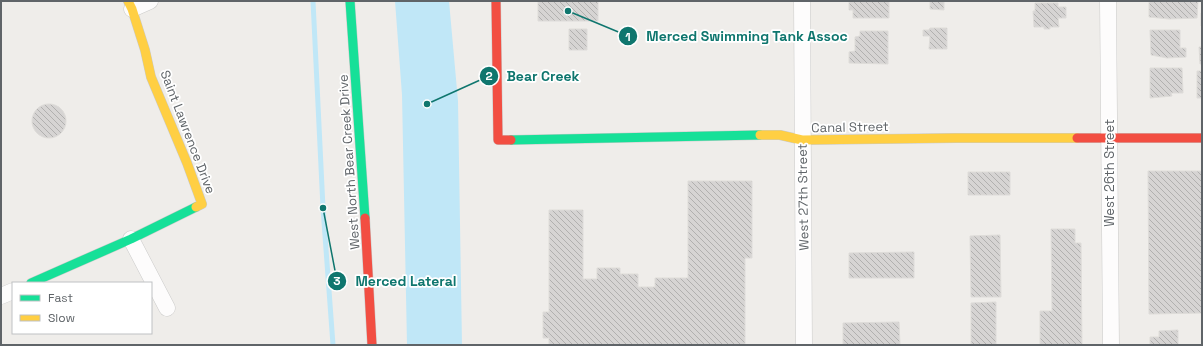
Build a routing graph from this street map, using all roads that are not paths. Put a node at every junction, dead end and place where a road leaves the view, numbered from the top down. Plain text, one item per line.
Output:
1 (150, 1) edge
2 (350, 1) edge
3 (496, 1) edge
4 (802, 1) edge
5 (1108, 1) edge
6 (130, 5) edge
7 (1109, 138) junction
8 (1202, 138) edge
9 (802, 140) junction
10 (131, 239) junction
11 (33, 282) edge
12 (12, 291) edge
13 (1, 296) edge
14 (167, 308) dead end
15 (372, 345) edge
16 (804, 345) edge
17 (1110, 345) edge

1 - 6 street
2 - 15 street, West North Bear Creek Drive
3 - 9 street, Canal Street
4 - 9 street, West 27th Street
5 - 7 street, West 26th Street
6 - 10 street, Saint Lawrence Drive
7 - 8 street, Canal Street
7 - 9 street, Canal Street
7 - 17 street, West 26th Street
9 - 16 street, West 27th Street
10 - 11 street
10 - 14 street
12 - 13 street

